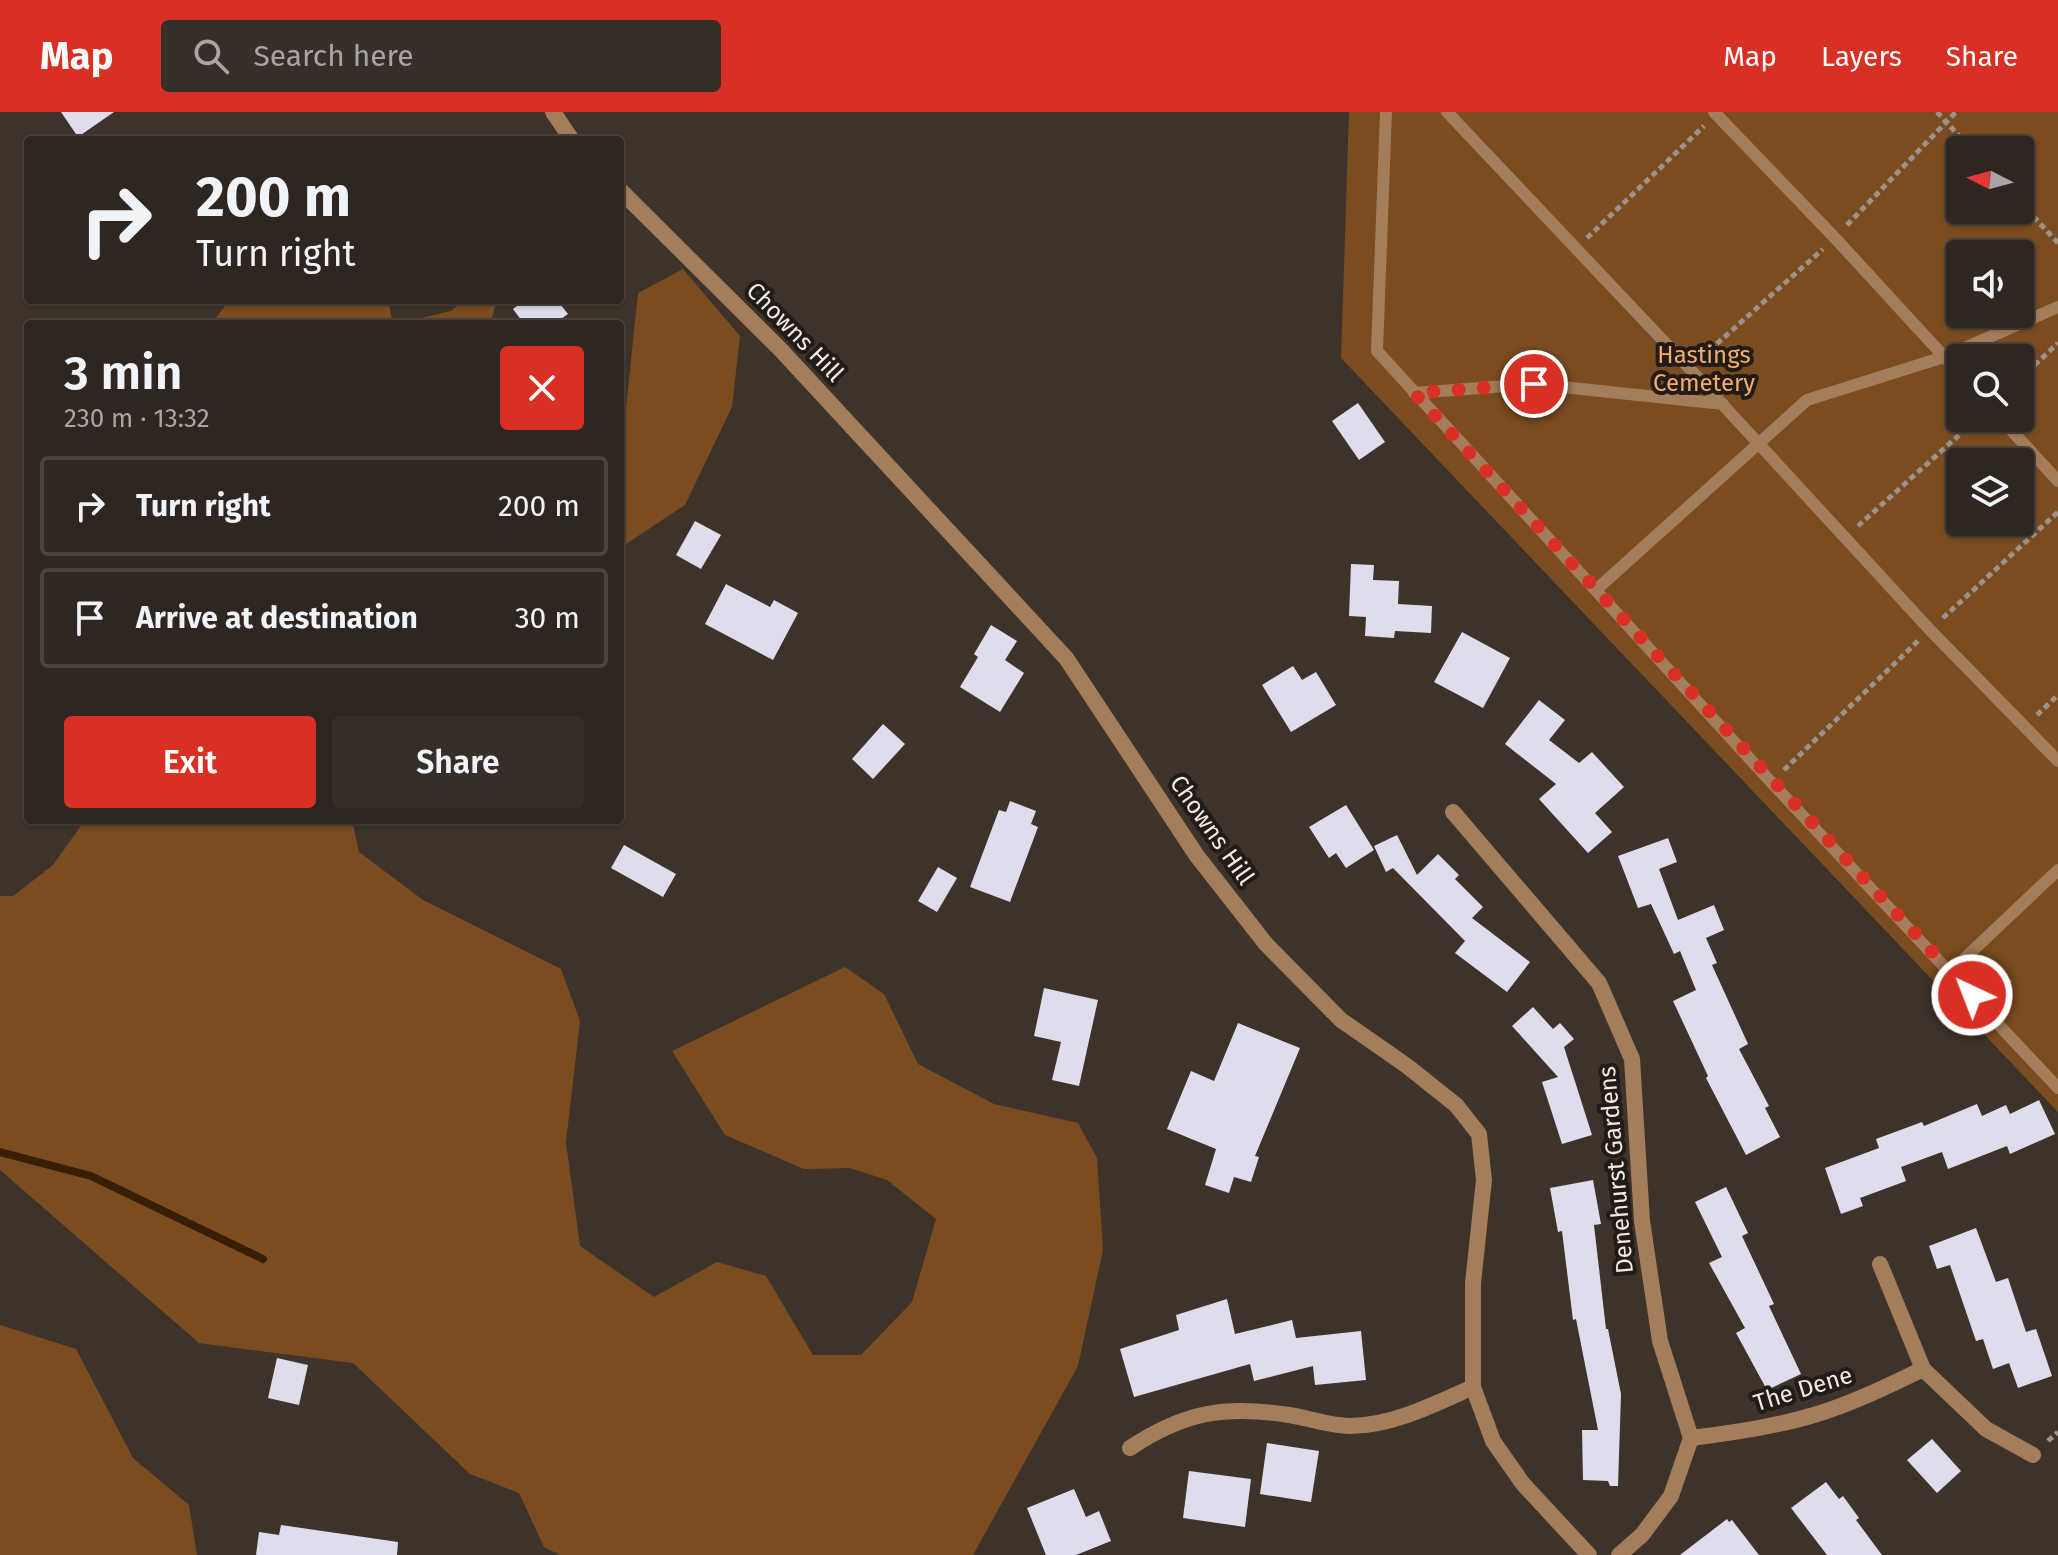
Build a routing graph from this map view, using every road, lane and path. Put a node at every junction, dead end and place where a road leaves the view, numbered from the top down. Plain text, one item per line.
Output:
1 (553, 112) edge
2 (1386, 112) edge
3 (1447, 112) edge
4 (1937, 112) edge
5 (1715, 113) edge
6 (569, 136) edge
7 (1959, 136) edge
8 (624, 194) edge
9 (2034, 217) edge
10 (2058, 243) edge
11 (1575, 250) junction
12 (2058, 307) edge
13 (2058, 343) edge
14 (1944, 357) junction
15 (2034, 366) edge
16 (1414, 393) junction
17 (1723, 404) junction
18 (1962, 432) edge
19 (2013, 432) edge
20 (1760, 445) junction
21 (2058, 481) edge
22 (2058, 512) edge
23 (1845, 537) junction
24 (1597, 589) junction
25 (1930, 630) junction
26 (2058, 695) edge
27 (2025, 727) junction
28 (2058, 761) edge
29 (1771, 782) junction
30 (1453, 812) dead end
31 (2058, 870) edge
32 (1950, 972) junction
33 (2058, 1088) edge
34 (1880, 1264) dead end
35 (1923, 1369) junction
36 (1473, 1387) junction
37 (1691, 1438) junction
38 (1130, 1448) dead end
39 (2033, 1455) dead end
40 (1589, 1555) edge
41 (1619, 1555) edge

1 - 6 street
2 - 16 lane
3 - 11 lane
4 - 7 path
5 - 11 path
5 - 14 lane
8 - 36 street, Chowns Hill
9 - 10 path
11 - 17 lane
12 - 14 lane
13 - 15 path
14 - 20 lane
16 - 17 lane
16 - 24 lane
17 - 20 lane
18 - 23 path
19 - 21 lane
20 - 23 lane
20 - 24 lane
22 - 25 path
23 - 25 lane
24 - 29 lane
25 - 27 lane
25 - 29 path
26 - 27 path
27 - 28 lane
29 - 32 lane
30 - 37 street, Denehurst Gardens
31 - 32 lane
32 - 33 lane
34 - 35 street
35 - 37 street, The Dene
35 - 39 street
36 - 38 street
36 - 40 street, Chowns Hill
37 - 41 street

